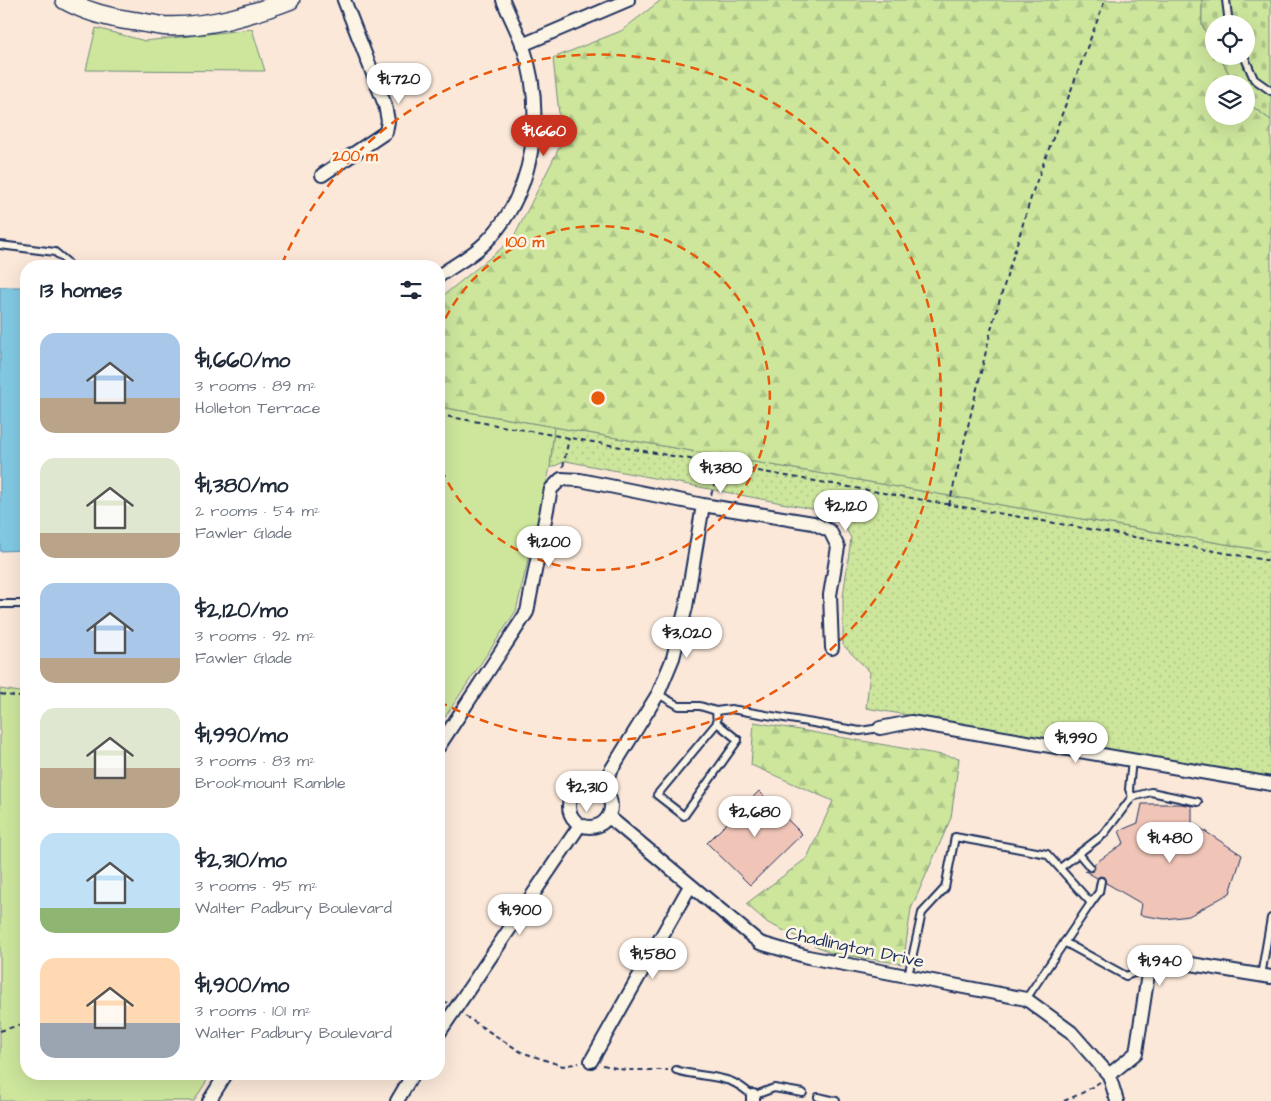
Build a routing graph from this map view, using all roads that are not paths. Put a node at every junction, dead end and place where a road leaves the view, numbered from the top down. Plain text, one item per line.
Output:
1 (64, 0) edge
2 (290, 0) edge
3 (344, 0) edge
4 (503, 0) edge
5 (628, 0) edge
6 (1226, 0) edge
7 (1228, 15) edge
8 (522, 45) junction
9 (1248, 65) edge
10 (1271, 91) edge
11 (322, 175) dead end
12 (0, 245) edge
13 (65, 260) edge
14 (445, 272) edge
15 (703, 504) junction
16 (0, 604) edge
17 (20, 604) edge
18 (832, 648) dead end
19 (658, 694) junction
20 (716, 712) junction
21 (717, 723) junction
22 (880, 728) joint
23 (445, 737) edge
24 (1132, 760) junction
25 (1271, 784) edge
26 (600, 788) junction
27 (1132, 797) junction
28 (1198, 802) dead end
29 (608, 817) junction
30 (580, 825) junction
31 (1079, 854) junction
32 (1090, 867) dead end
33 (1060, 868) junction
34 (1101, 881) dead end
35 (690, 886) junction
36 (1091, 903) junction
37 (1271, 918) edge
38 (1064, 942) junction
39 (1149, 967) junction
40 (908, 976) junction
41 (1266, 977) edge
42 (1026, 999) junction
43 (445, 1023) edge
44 (592, 1061) road end
45 (676, 1070) road end
46 (1109, 1075) junction
47 (222, 1080) edge
48 (410, 1080) edge
49 (803, 1093) dead end
50 (818, 1097) dead end
51 (753, 1098) edge
52 (210, 1101) edge
53 (396, 1101) edge
54 (836, 1101) edge
55 (1117, 1101) edge

1 - 2 street
3 - 11 street
4 - 8 street
5 - 8 street
6 - 7 lane
8 - 14 street
9 - 10 lane
12 - 13 lane
15 - 18 street
15 - 19 street
15 - 23 street
16 - 17 lane
19 - 20 lane
19 - 26 street
20 - 21 lane
20 - 22 lane
21 - 21 lane
22 - 24 street
24 - 25 street
24 - 27 lane
26 - 29 street
26 - 30 street
27 - 28 lane
27 - 31 lane
29 - 30 street
29 - 35 street, Chadlington Drive
30 - 43 street
31 - 32 lane
31 - 33 lane
33 - 36 lane
33 - 40 lane
34 - 36 lane
35 - 40 street, Chadlington Drive
35 - 44 street
36 - 38 lane
37 - 41 lane
38 - 39 lane
38 - 42 lane
39 - 41 street
39 - 46 street
40 - 42 street, Chadlington Drive
42 - 46 street, Chadlington Drive
45 - 51 lane
46 - 55 street
47 - 52 street
48 - 53 street
49 - 51 lane
50 - 54 lane

